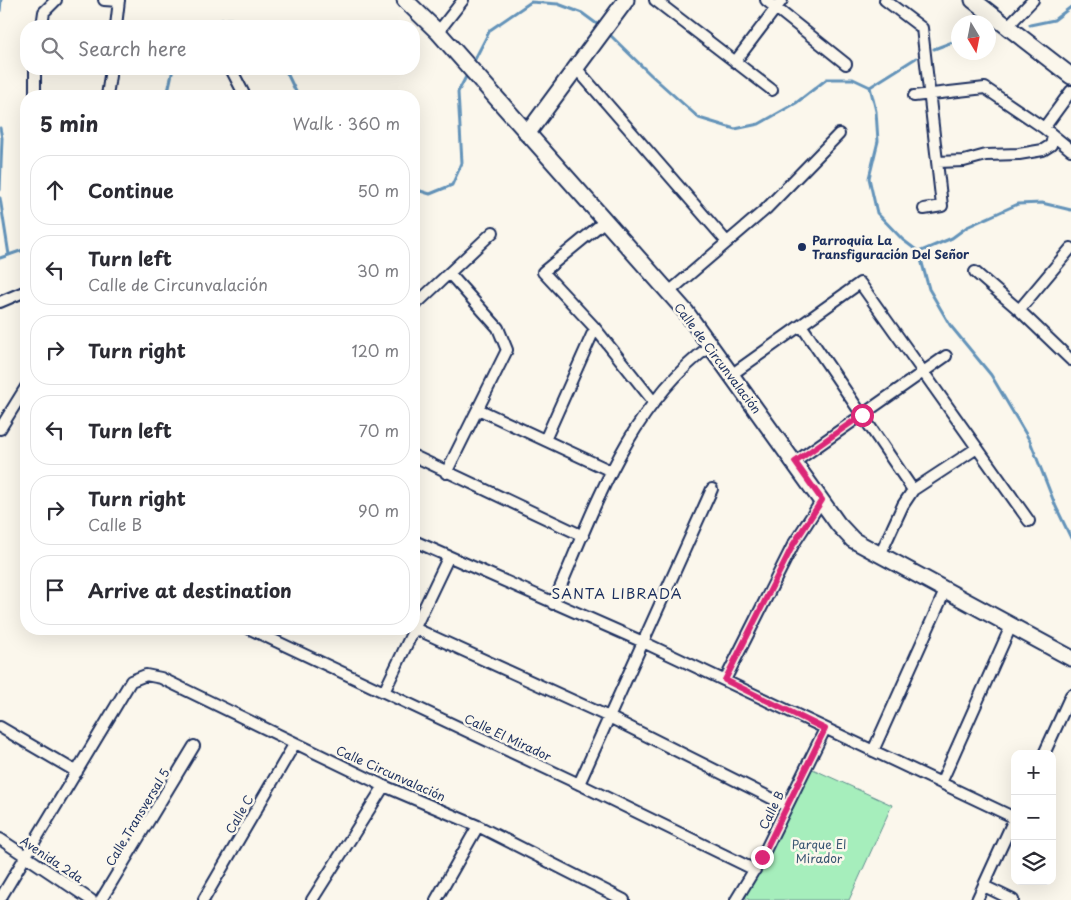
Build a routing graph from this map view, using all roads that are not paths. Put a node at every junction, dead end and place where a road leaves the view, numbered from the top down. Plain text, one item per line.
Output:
1 (56, 0) edge
2 (104, 0) edge
3 (405, 0) edge
4 (463, 0) edge
5 (626, 0) edge
6 (654, 0) edge
7 (766, 0) edge
8 (885, 0) edge
9 (973, 0) edge
10 (1033, 0) edge
11 (119, 1) edge
12 (779, 4) edge
13 (43, 20) edge
14 (117, 20) edge
15 (1007, 27) junction
16 (438, 32) junction
17 (735, 62) junction
18 (846, 64) dead end
19 (576, 68) junction
20 (35, 75) edge
21 (110, 75) edge
22 (234, 75) edge
23 (1071, 76) edge
24 (35, 90) edge
25 (108, 90) edge
26 (242, 90) edge
27 (772, 90) dead end
28 (1071, 91) edge
29 (930, 94) junction
30 (914, 96) dead end
31 (1044, 128) junction
32 (527, 134) junction
33 (839, 134) dead end
34 (1053, 136) junction
35 (1071, 150) edge
36 (937, 162) junction
37 (924, 209) dead end
38 (605, 221) junction
39 (493, 232) dead end
40 (727, 242) junction
41 (1071, 248) edge
42 (975, 272) dead end
43 (449, 273) junction
44 (668, 292) junction
45 (20, 294) edge
46 (420, 300) edge
47 (0, 302) edge
48 (1019, 310) junction
49 (801, 325) junction
50 (595, 328) junction
51 (710, 346) junction
52 (946, 356) dead end
53 (1071, 360) edge
54 (923, 372) junction
55 (731, 375) junction
56 (20, 397) edge
57 (654, 402) junction
58 (478, 409) junction
59 (862, 415) junction
60 (0, 429) edge
61 (545, 440) junction
62 (977, 448) junction
63 (420, 459) edge
64 (795, 462) junction
65 (611, 471) junction
66 (446, 472) junction
67 (712, 489) dead end
68 (913, 490) junction
69 (822, 500) junction
70 (1029, 521) dead end
71 (583, 536) junction
72 (420, 544) edge
73 (880, 555) junction
74 (448, 558) junction
75 (945, 591) junction
76 (553, 604) junction
77 (420, 616) edge
78 (1011, 626) junction
79 (420, 631) edge
80 (263, 635) edge
81 (411, 635) edge
82 (643, 642) junction
83 (1071, 658) edge
84 (725, 680) junction
85 (384, 692) junction
86 (1071, 695) edge
87 (609, 717) junction
88 (0, 727) edge
89 (825, 729) junction
90 (295, 743) junction
91 (194, 746) dead end
92 (1046, 750) edge
93 (873, 751) junction
94 (77, 772) junction
95 (579, 784) junction
96 (941, 784) junction
97 (384, 786) junction
98 (787, 806) junction
99 (1011, 816) edge
100 (478, 826) junction
101 (1011, 827) edge
102 (0, 839) edge
103 (26, 856) junction
104 (755, 870) junction
105 (984, 886) junction
106 (0, 899) edge
107 (204, 899) dead end
108 (91, 900) edge
109 (101, 900) edge
110 (312, 900) edge
111 (436, 900) edge
112 (624, 900) edge
113 (736, 900) edge
114 (977, 900) edge
115 (1013, 900) edge

1 - 13 street
2 - 11 street
3 - 16 street, Calle de Circunvalación
4 - 16 street
5 - 19 street
6 - 17 street
7 - 12 street
8 - 29 street
9 - 15 street
10 - 15 street
11 - 14 street
12 - 17 street
12 - 18 street
15 - 23 street
16 - 32 street, Calle de Circunvalación
17 - 27 street
19 - 32 street
19 - 40 street
20 - 24 street
21 - 25 street
22 - 26 street
28 - 31 street
29 - 30 street
29 - 31 street
29 - 36 street
31 - 34 street
32 - 38 street, Calle de Circunvalación
33 - 40 street
34 - 35 street
34 - 36 street
36 - 37 street
38 - 44 street, Calle de Circunvalación
38 - 50 street
39 - 43 street
40 - 44 street
41 - 48 street
42 - 48 street
43 - 46 street
43 - 58 street
44 - 51 street, Calle de Circunvalación
45 - 47 street
48 - 53 street
49 - 54 street
49 - 55 street
49 - 59 street
50 - 57 street
50 - 61 street
51 - 55 street, Calle de Circunvalación
51 - 57 street
52 - 54 street
54 - 59 street
54 - 62 street
55 - 64 street, Calle de Circunvalación
56 - 60 street
57 - 65 street
58 - 61 street
58 - 66 street
59 - 64 street
59 - 68 street
61 - 65 street
62 - 68 street
62 - 70 street
63 - 66 street
64 - 69 street, Calle de Circunvalación
65 - 71 street
66 - 71 street
67 - 82 street
68 - 73 street
69 - 73 street, Calle de Circunvalación
69 - 84 street
71 - 76 street
72 - 74 street
73 - 75 street, Calle de Circunvalación
74 - 76 street
74 - 77 street
75 - 78 street, Calle de Circunvalación
75 - 93 street
76 - 82 street
78 - 83 street, Calle de Circunvalación
78 - 96 street
79 - 87 street
80 - 85 street, Calle El Mirador
81 - 85 street
82 - 84 street
82 - 87 street
84 - 89 street
85 - 95 street, Calle El Mirador
86 - 92 street
87 - 95 street
87 - 98 street
88 - 94 street
89 - 93 street
89 - 98 street, Calle B
90 - 94 street, Calle Circunvalación
90 - 97 street, Calle Circunvalación
90 - 107 street, Calle C
91 - 109 street, Calle Transversal 5
93 - 96 street
94 - 103 street
95 - 104 street, Calle El Mirador
96 - 99 street
97 - 100 street, Calle Circunvalación
97 - 110 street
98 - 104 street, Calle B
100 - 111 street
100 - 112 street, Calle Circunvalación
101 - 105 street
102 - 103 street, Avenida 2da
103 - 106 street
103 - 108 street, Avenida 2da
104 - 113 street, Calle B
105 - 114 street
105 - 115 street

